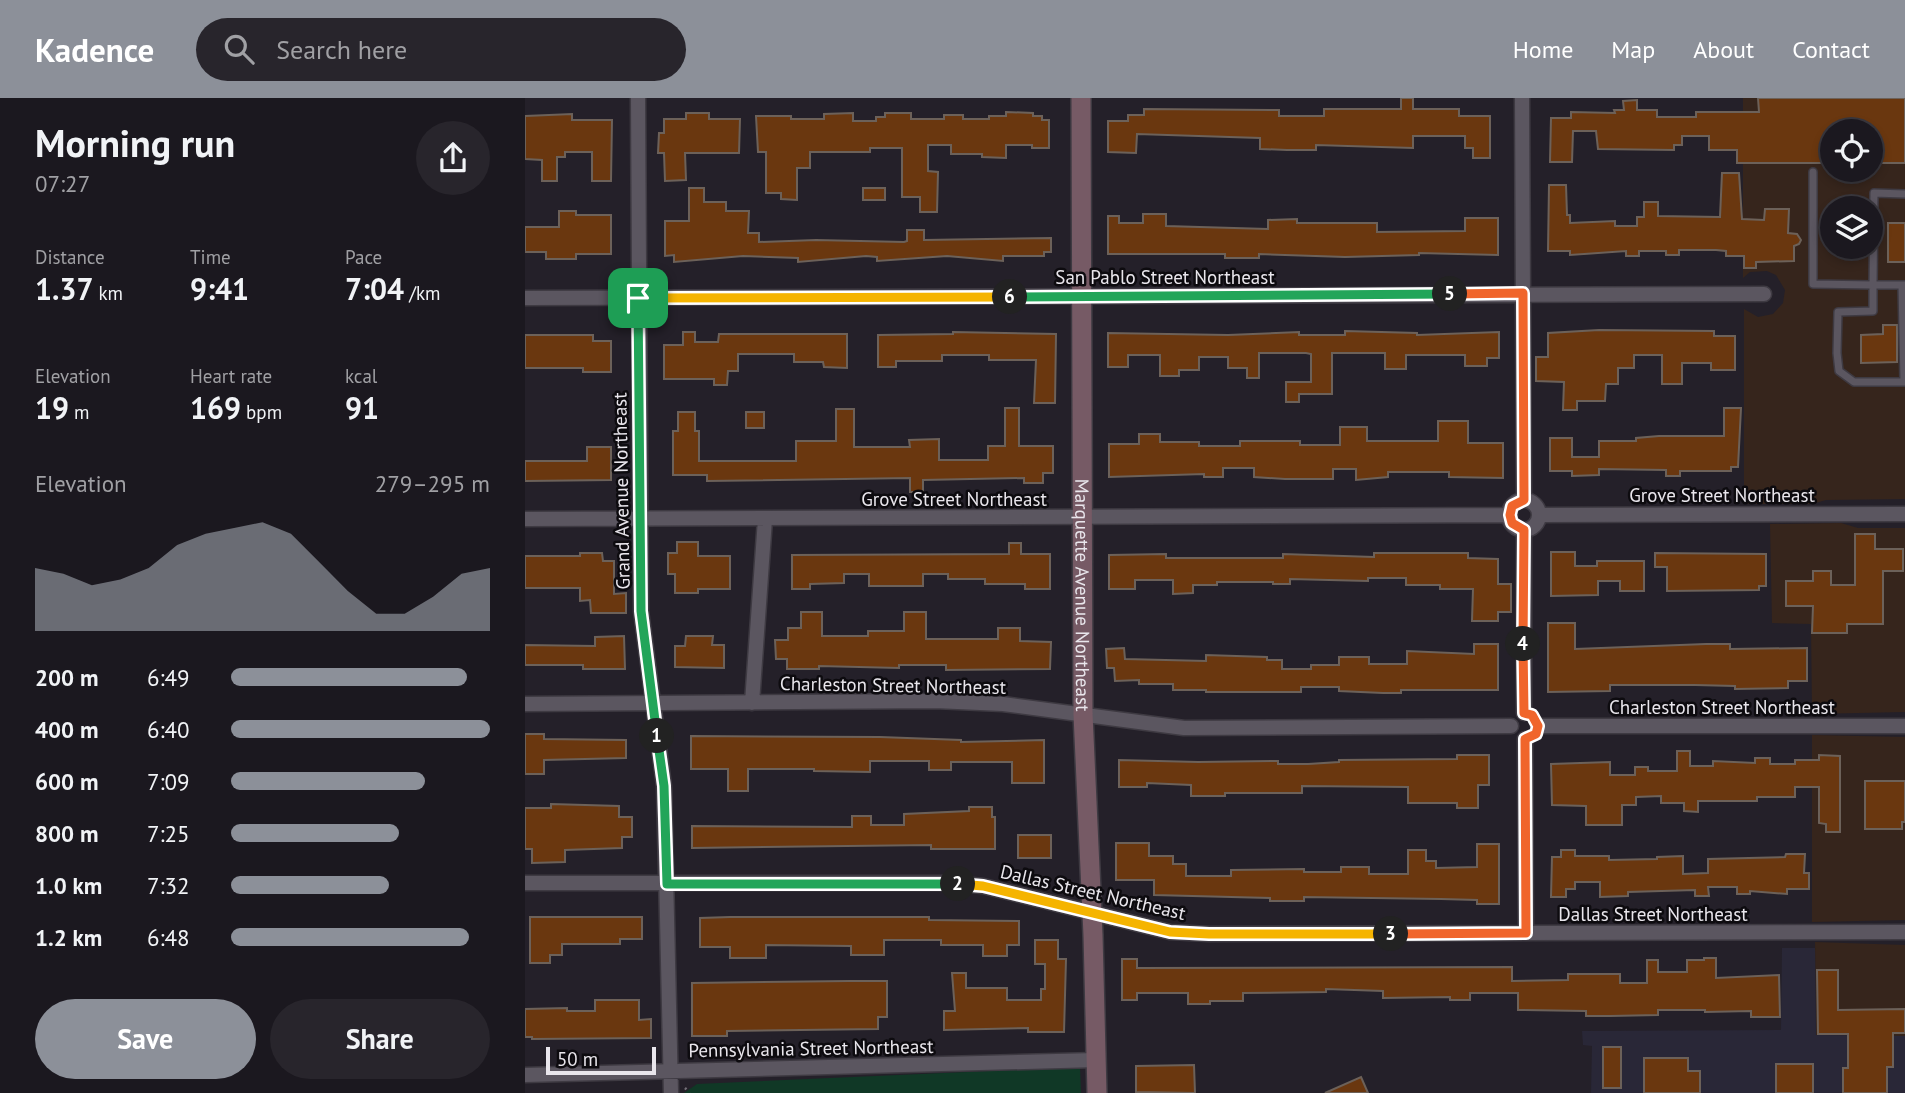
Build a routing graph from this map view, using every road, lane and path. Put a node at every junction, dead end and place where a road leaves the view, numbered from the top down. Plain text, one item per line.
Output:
1 (638, 98) edge
2 (1081, 98) edge
3 (1522, 98) edge
4 (1813, 172) dead end
5 (1905, 194) edge
6 (1873, 285) junction
7 (1904, 285) edge
8 (1523, 293) junction
9 (1764, 294) dead end
10 (1081, 297) junction
11 (525, 298) edge
12 (638, 298) junction
13 (1904, 382) edge
14 (1524, 500) junction
15 (1905, 514) edge
16 (1510, 515) junction
17 (1539, 515) junction
18 (640, 518) junction
19 (1081, 518) junction
20 (525, 519) edge
21 (765, 519) junction
22 (1524, 530) junction
23 (751, 703) junction
24 (525, 704) edge
25 (652, 704) junction
26 (1524, 713) junction
27 (1083, 714) junction
28 (1511, 726) junction
29 (1538, 726) junction
30 (1905, 726) edge
31 (1525, 739) junction
32 (525, 883) edge
33 (667, 884) junction
34 (1092, 913) junction
35 (1905, 932) edge
36 (1526, 933) junction
37 (1097, 1060) junction
38 (672, 1071) junction
39 (525, 1075) edge
40 (671, 1093) edge
41 (1097, 1093) edge

1 - 12 street, Grand Avenue Northeast
2 - 10 street, Marquette Avenue Northeast
3 - 8 street
4 - 6 lane
5 - 6 lane
6 - 7 lane
6 - 13 lane
7 - 13 lane
8 - 9 street, San Pablo Street Northeast
8 - 10 street, San Pablo Street Northeast
8 - 14 street
10 - 12 street, San Pablo Street Northeast
10 - 19 street, Marquette Avenue Northeast
11 - 12 street, San Pablo Street Northeast
12 - 18 street, Grand Avenue Northeast
14 - 16 street
14 - 17 street
15 - 17 street, Grove Street Northeast
16 - 19 street, Grove Street Northeast
16 - 22 street
17 - 22 street
18 - 20 street, Grove Street Northeast
18 - 21 street, Grove Street Northeast
18 - 25 street, Grand Avenue Northeast
19 - 21 street, Grove Street Northeast
19 - 27 street, Marquette Avenue Northeast
21 - 23 street
22 - 26 street
23 - 25 street, Charleston Street Northeast
23 - 27 street, Charleston Street Northeast
24 - 25 street, Charleston Street Northeast
25 - 33 street, Grand Avenue Northeast
26 - 28 street
26 - 29 street
27 - 28 street, Charleston Street Northeast
27 - 34 street, Marquette Avenue Northeast
28 - 31 street
29 - 30 street, Charleston Street Northeast
29 - 31 street
31 - 36 street
32 - 33 street, Dallas Street Northeast
33 - 34 street, Dallas Street Northeast
33 - 38 street, Grand Avenue Northeast
34 - 36 street, Dallas Street Northeast
34 - 37 street, Marquette Avenue Northeast
35 - 36 street, Dallas Street Northeast
37 - 38 street, Pennsylvania Street Northeast
37 - 41 street, Marquette Avenue Northeast
38 - 39 street, Pennsylvania Street Northeast
38 - 40 street, Grand Avenue Northeast

